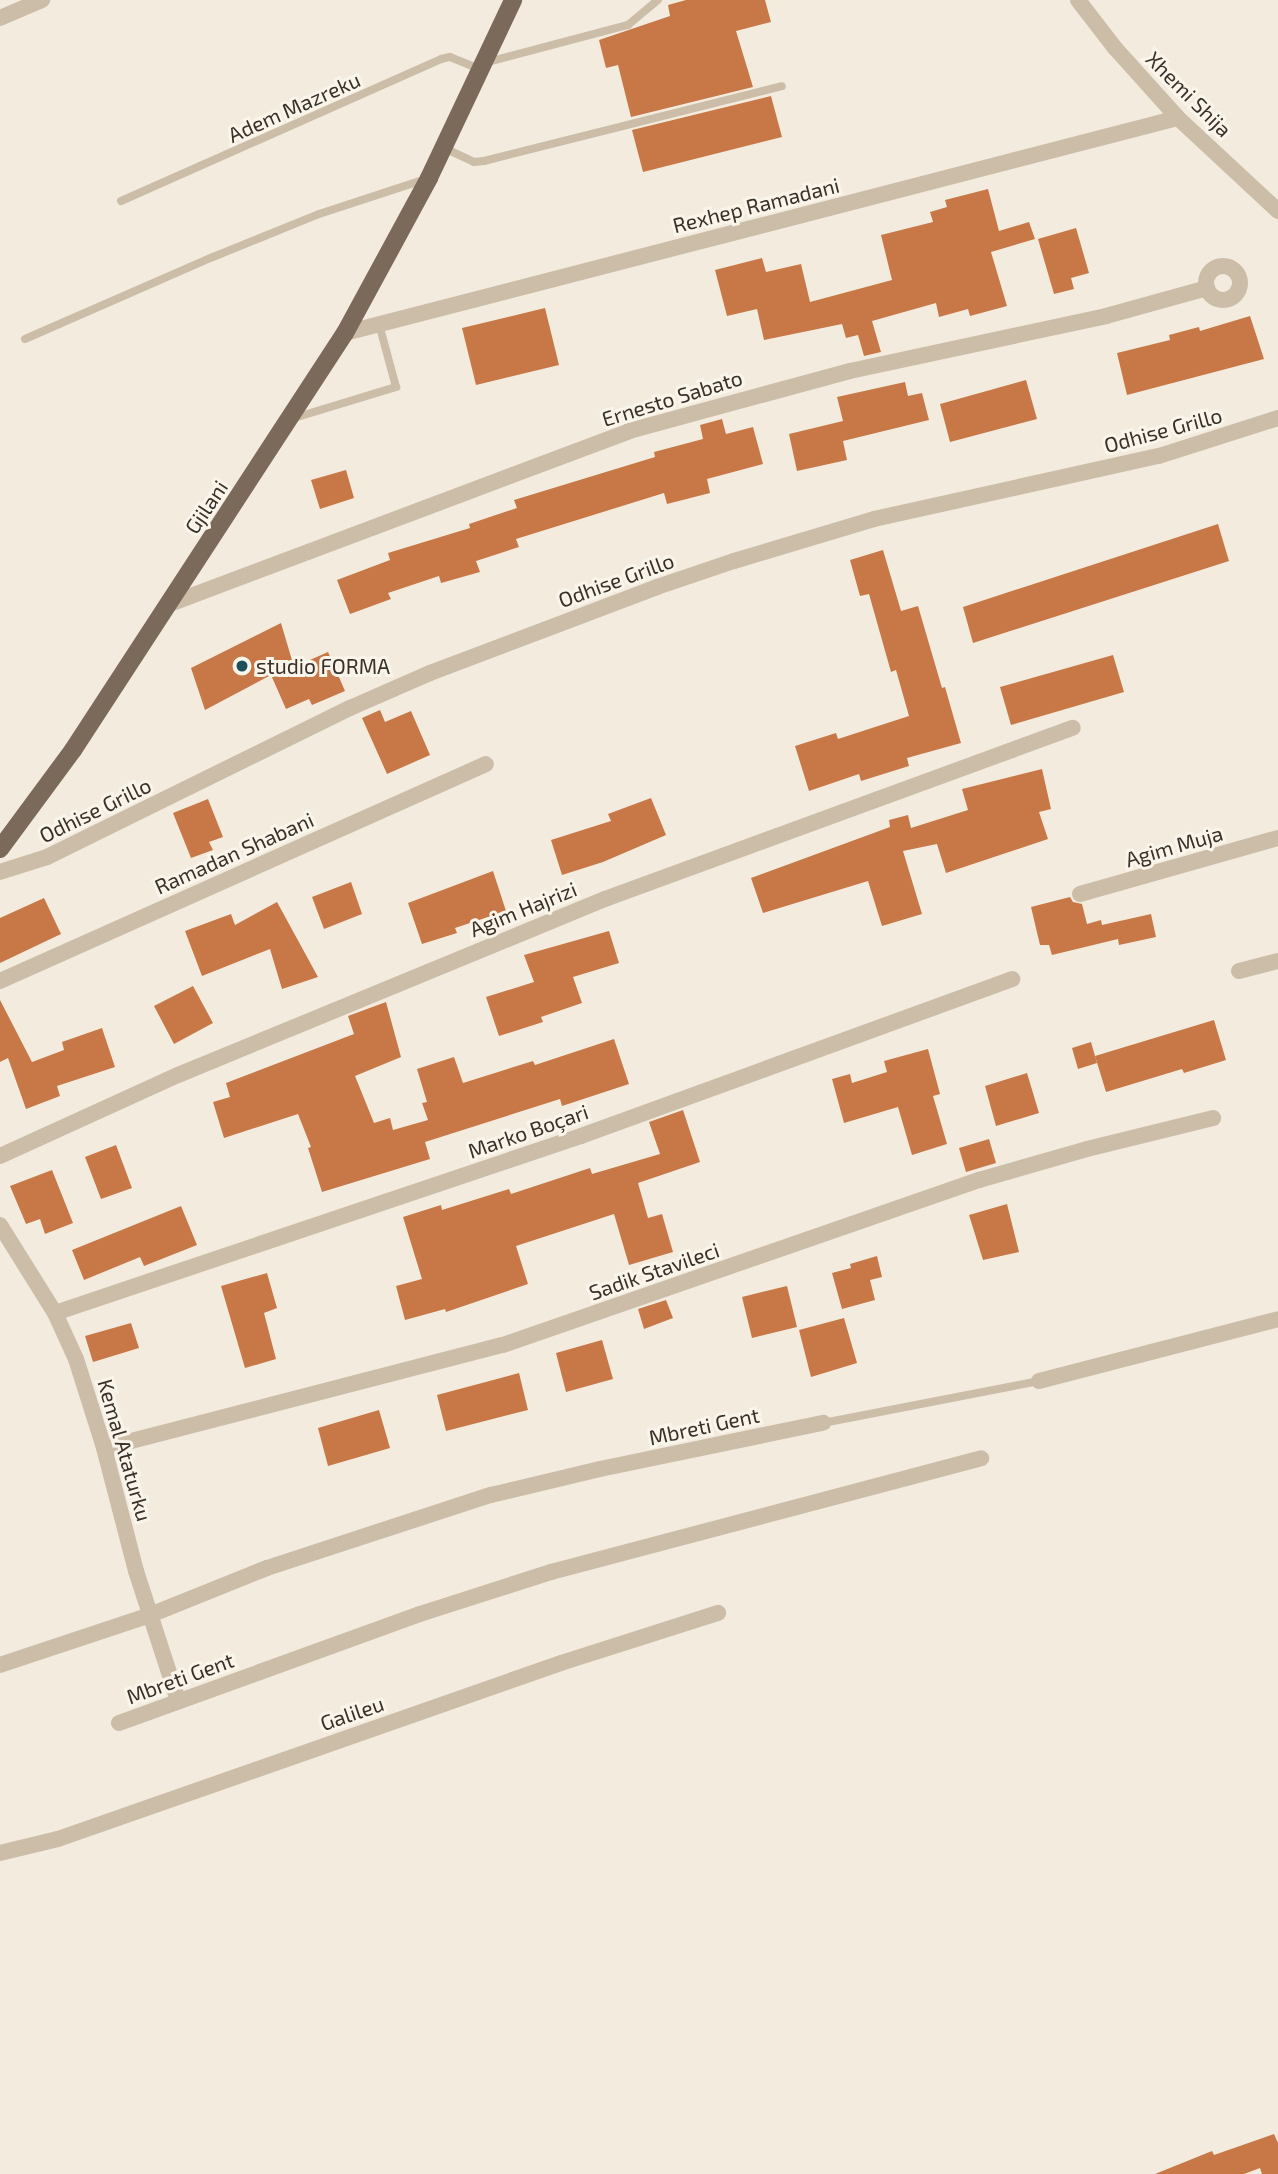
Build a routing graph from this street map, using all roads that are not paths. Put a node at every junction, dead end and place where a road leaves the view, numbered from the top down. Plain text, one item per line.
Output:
1 (42, 0) edge
2 (513, 0) edge
3 (658, 0) edge
4 (1078, 0) edge
5 (0, 18) edge
6 (483, 66) junction
7 (782, 86) dead end
8 (1178, 118) junction
9 (444, 147) junction
10 (429, 178) junction
11 (121, 201) dead end
12 (1278, 211) edge
13 (1207, 288) dead end
14 (379, 324) junction
15 (345, 333) junction
16 (26, 340) dead end
17 (291, 418) junction
18 (1278, 418) edge
19 (167, 605) junction
20 (1073, 728) dead end
21 (486, 764) dead end
22 (1278, 838) edge
23 (0, 849) edge
24 (0, 872) edge
25 (1080, 894) dead end
26 (1278, 961) edge
27 (1240, 971) dead end
28 (1012, 979) dead end
29 (0, 981) edge
30 (1213, 1118) dead end
31 (0, 1156) edge
32 (0, 1224) edge
33 (55, 1313) junction
34 (1278, 1319) edge
35 (1039, 1381) joint
36 (823, 1423) joint
37 (104, 1448) junction
38 (981, 1458) dead end
39 (718, 1613) dead end
40 (150, 1615) junction
41 (0, 1665) edge
42 (178, 1700) junction
43 (119, 1723) dead end
44 (0, 1853) edge

1 - 5 street
2 - 6 main road, Gjilani
3 - 6 lane
4 - 8 street, Xhemi Shija
6 - 9 main road, Gjilani
6 - 11 lane, Adem Mazreku
7 - 9 lane
8 - 12 street, Xhemi Shija
8 - 14 street, Rexhep Ramadani
9 - 10 main road, Gjilani
10 - 15 main road, Gjilani
10 - 16 lane
13 - 19 street, Ernesto Sabato
14 - 15 street, Rexhep Ramadani
14 - 17 lane
15 - 17 main road, Gjilani
17 - 19 main road, Gjilani
18 - 24 street, Odhise Grillo
19 - 23 main road, Gjilani
20 - 31 street, Agim Hajrizi
21 - 29 street, Ramadan Shabani
22 - 25 street, Agim Muja
26 - 27 street
28 - 33 street, Marko Boçari
30 - 37 street, Sadik Stavileci
32 - 33 street, Kemal Ataturku
33 - 37 street, Kemal Ataturku
34 - 35 street, Mbreti Gent
35 - 36 lane, Mbreti Gent
36 - 40 street, Mbreti Gent
37 - 40 street, Kemal Ataturku
38 - 42 street, Mbreti Gent
39 - 44 street, Galileu
40 - 41 street, Mbreti Gent
40 - 42 street, Kemal Ataturku
42 - 43 street, Mbreti Gent

